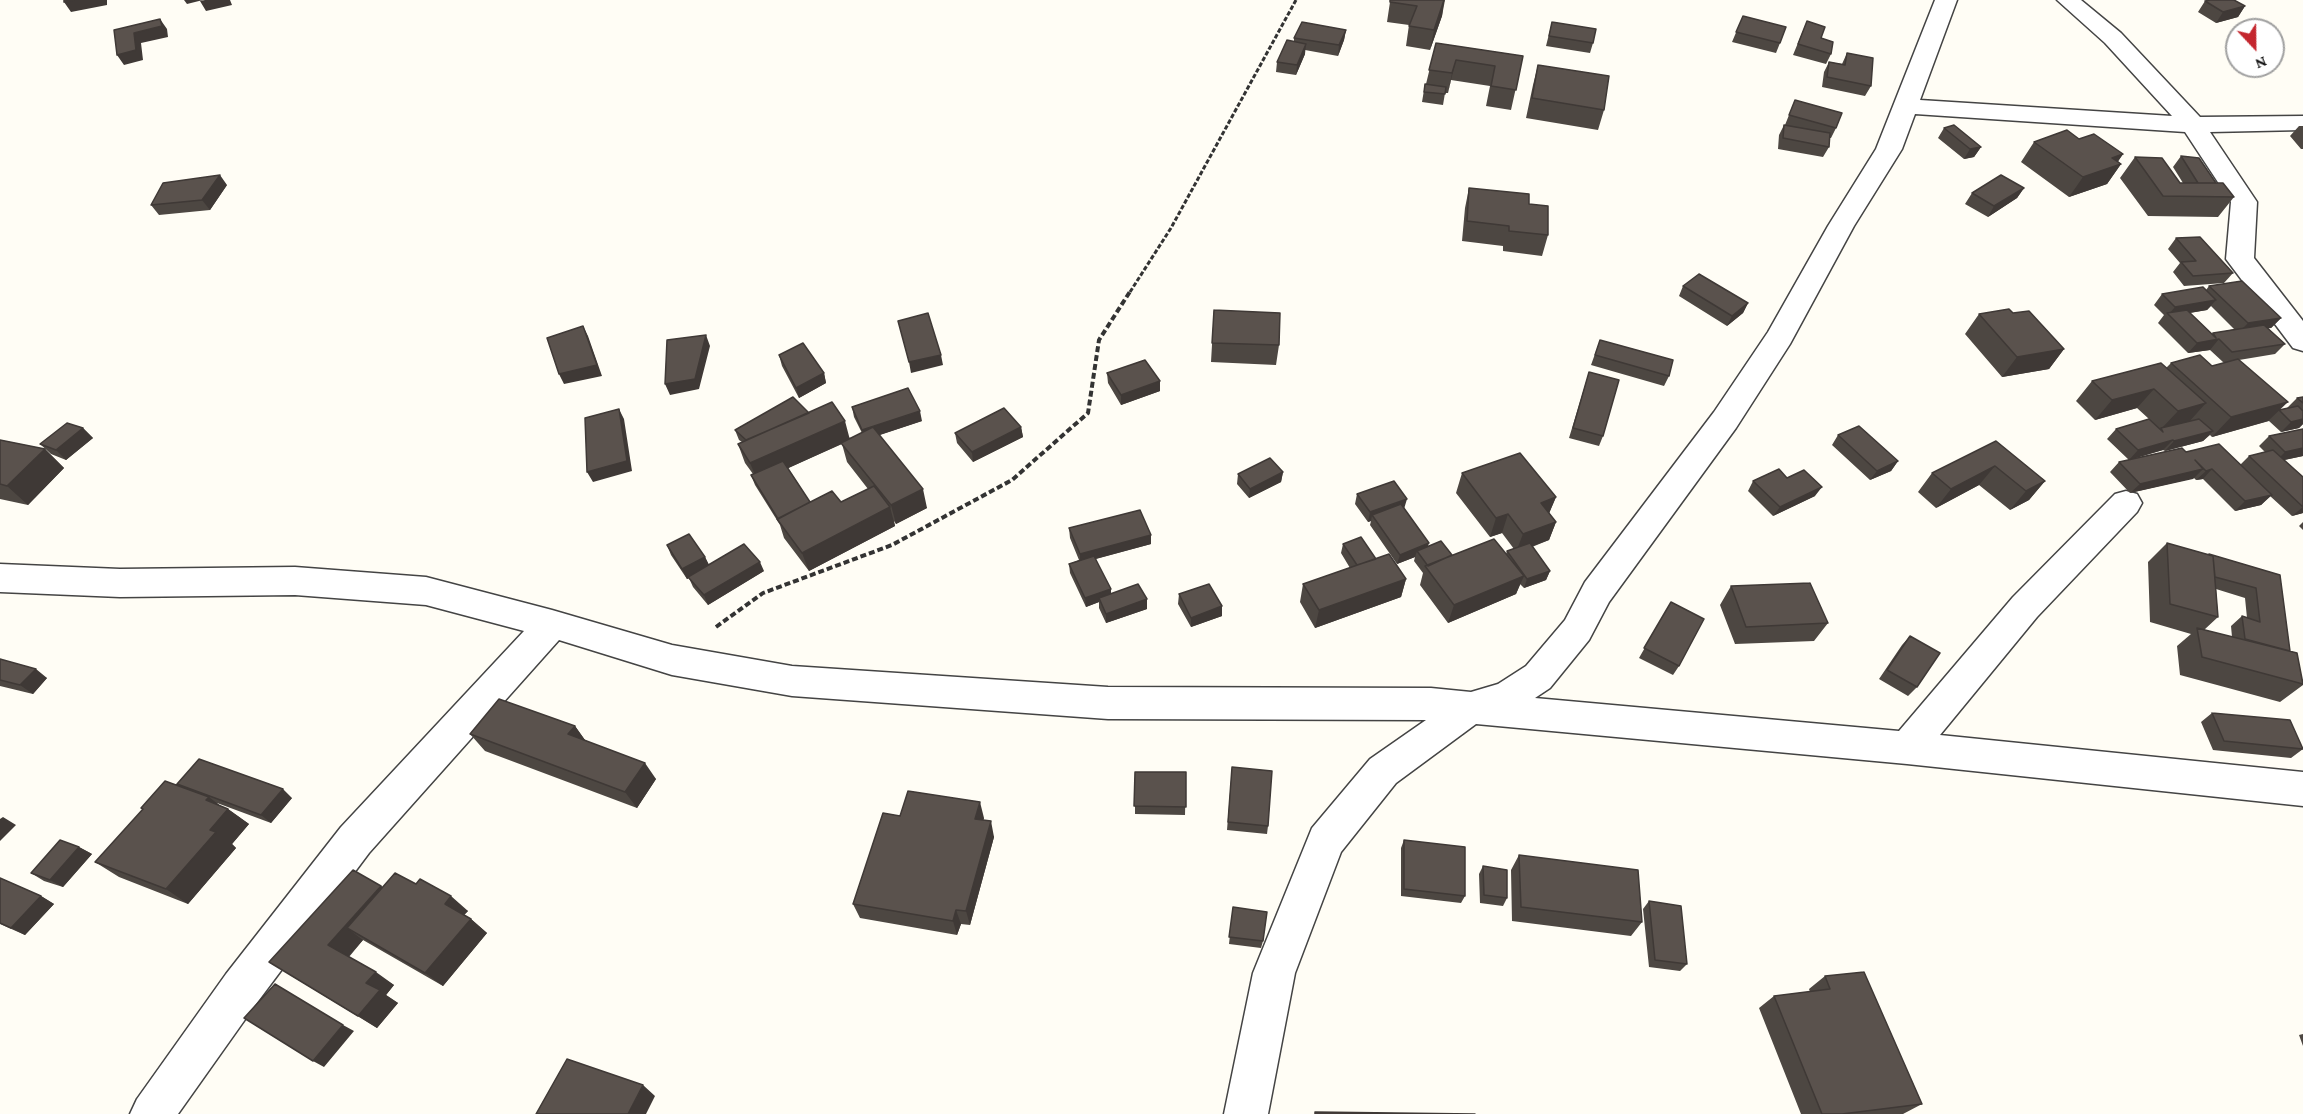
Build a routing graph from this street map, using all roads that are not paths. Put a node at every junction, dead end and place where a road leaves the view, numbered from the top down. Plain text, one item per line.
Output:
1 (1946, 0) edge
2 (2068, 0) edge
3 (1905, 106) junction
4 (2303, 123) edge
5 (2193, 125) junction
6 (2303, 341) edge
7 (2126, 503) dead end
8 (0, 578) edge
9 (552, 624) junction
10 (1470, 708) junction
11 (1907, 748) junction
12 (2303, 789) edge
13 (152, 1114) edge
14 (1246, 1114) edge

1 - 3 street
2 - 5 street
3 - 5 street
3 - 10 street
4 - 5 street
5 - 6 street
7 - 11 street
8 - 9 street
9 - 10 street
9 - 13 street
10 - 11 street
10 - 14 street
11 - 12 street

